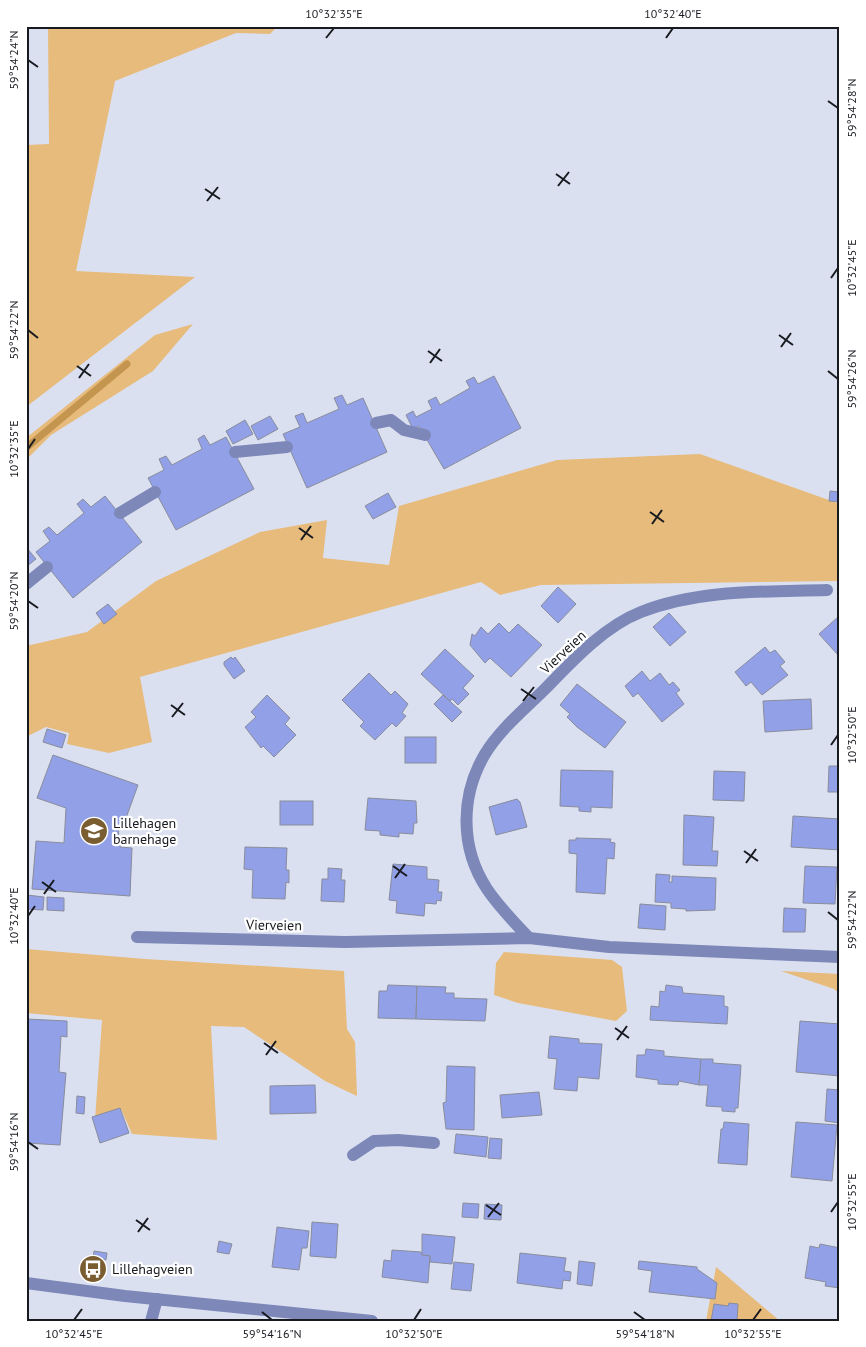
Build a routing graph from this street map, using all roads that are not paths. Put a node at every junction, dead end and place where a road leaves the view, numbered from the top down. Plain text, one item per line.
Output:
1 (376, 423) dead end
2 (425, 435) dead end
3 (288, 447) dead end
4 (235, 452) dead end
5 (155, 492) dead end
6 (120, 513) dead end
7 (47, 567) dead end
8 (26, 584) edge
9 (827, 590) dead end
10 (137, 936) dead end
11 (529, 938) junction
12 (840, 957) edge
13 (434, 1143) dead end
14 (353, 1155) dead end
15 (26, 1283) edge
16 (157, 1299) junction
17 (151, 1321) edge
18 (372, 1321) edge

1 - 2 street
3 - 4 street
5 - 6 street
7 - 8 street
9 - 11 street, Vierveien
10 - 11 street, Vierveien
11 - 12 street, Vierveien
13 - 14 street
15 - 16 street
16 - 17 street
16 - 18 street

